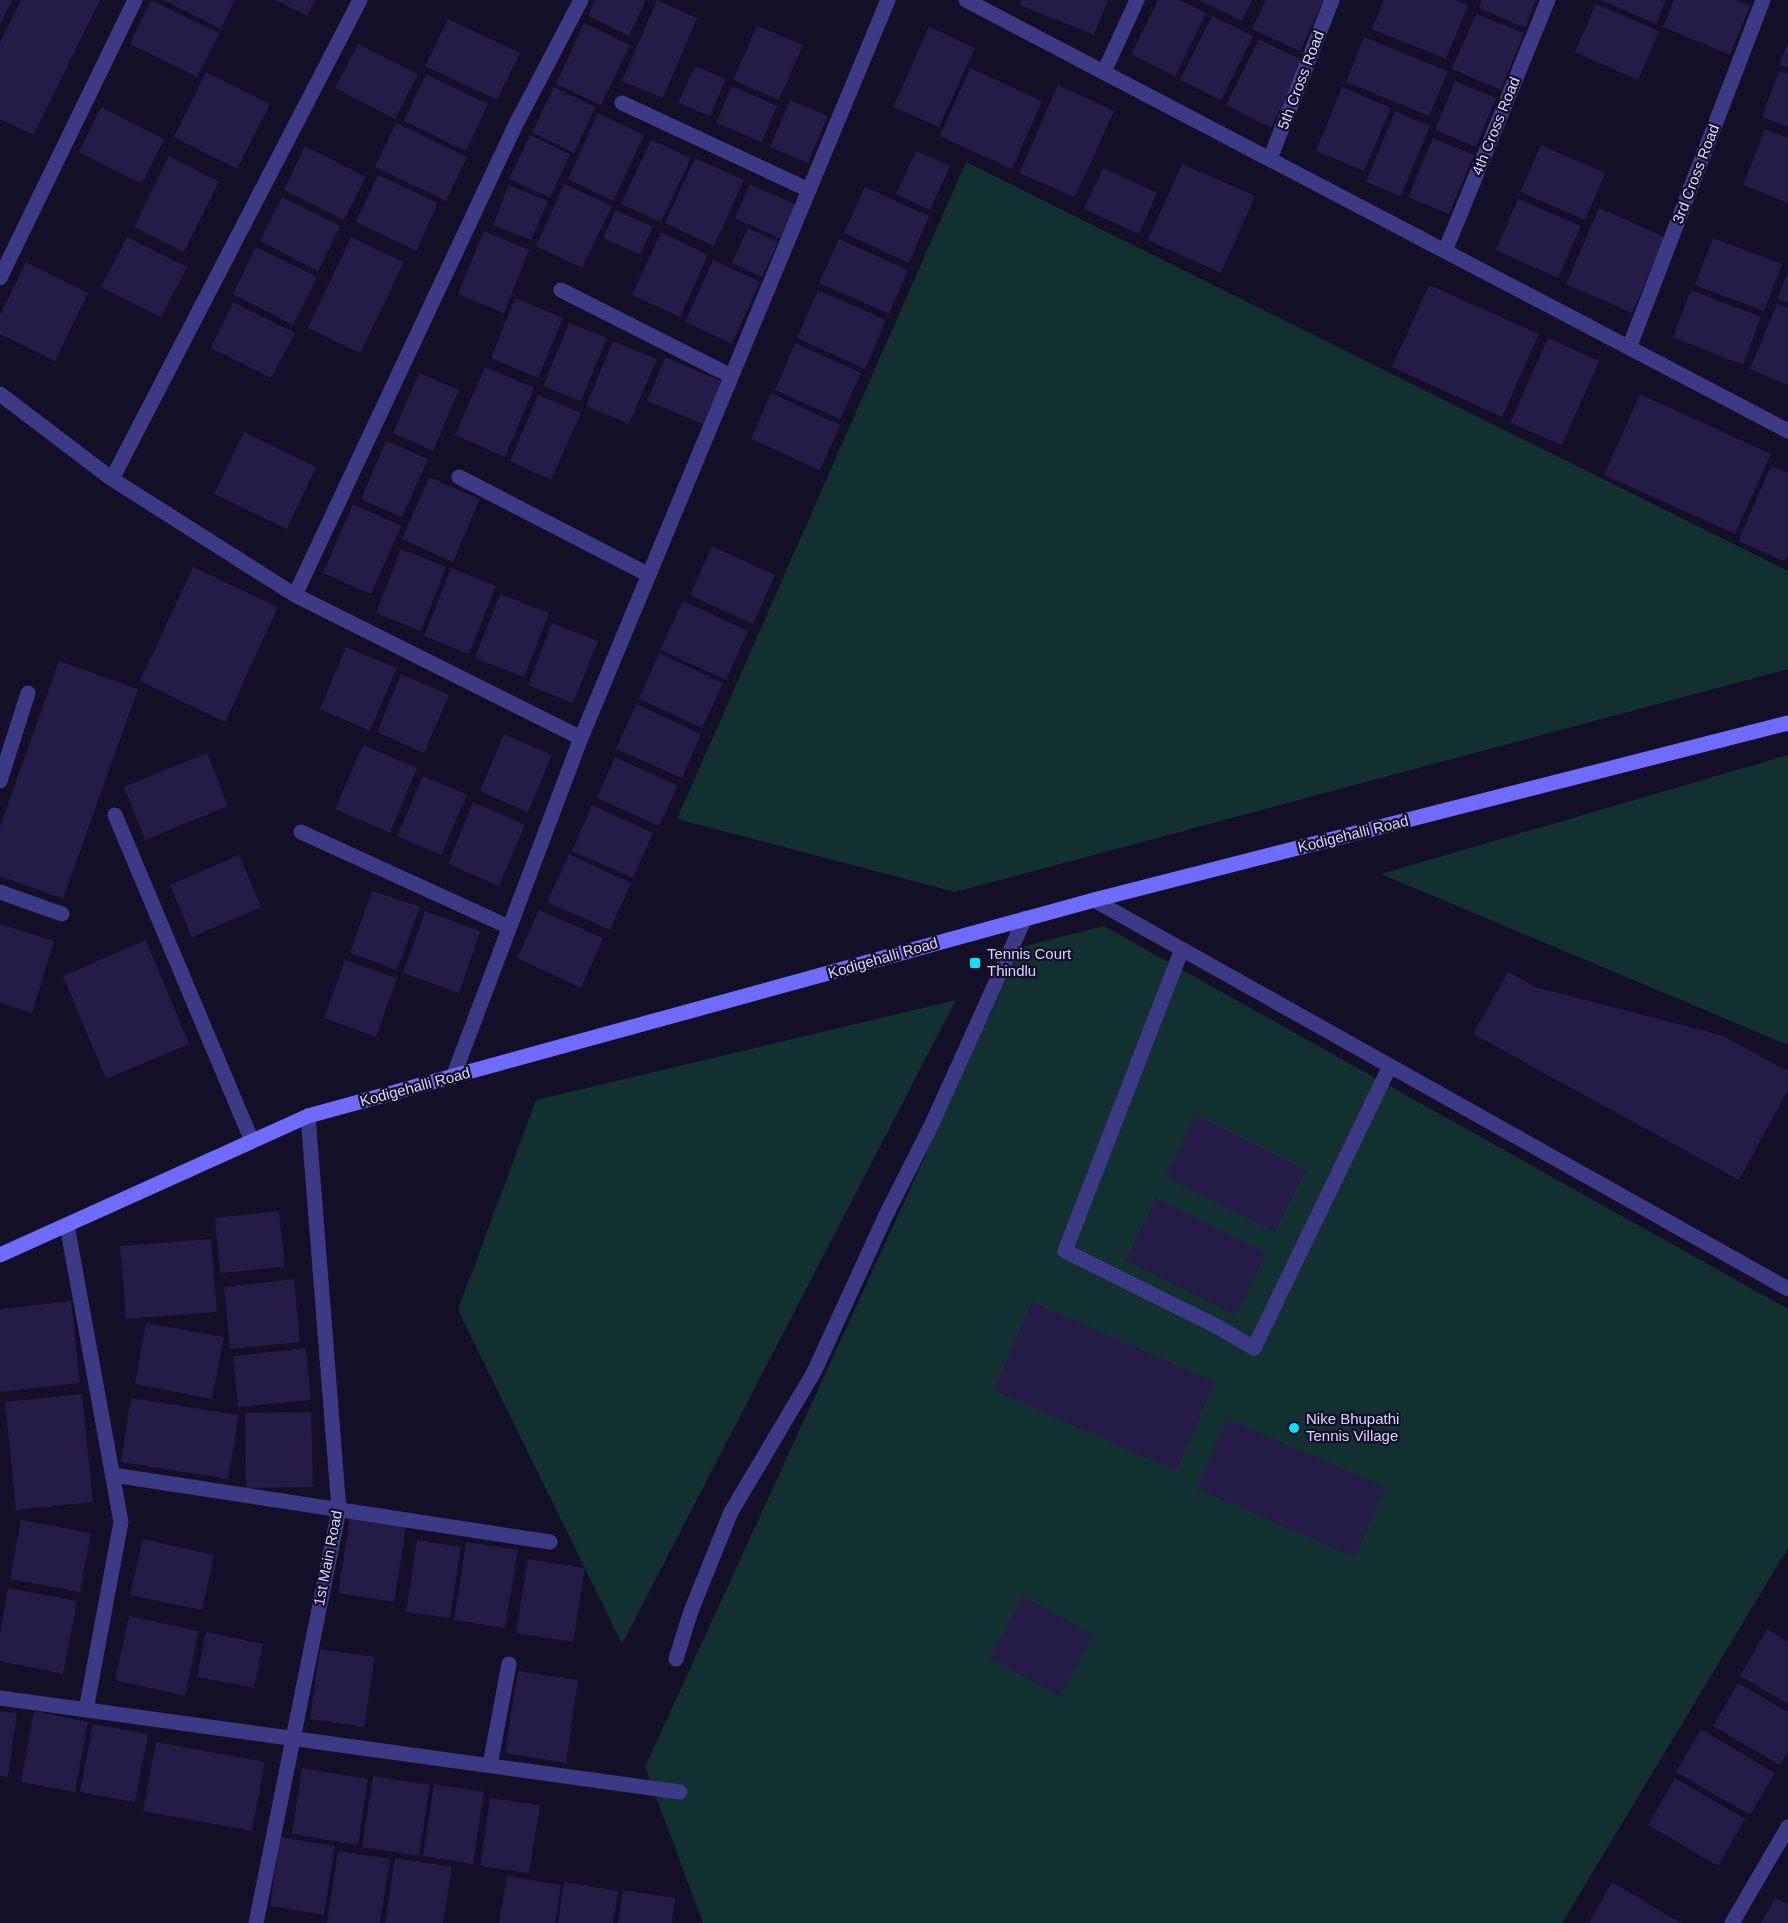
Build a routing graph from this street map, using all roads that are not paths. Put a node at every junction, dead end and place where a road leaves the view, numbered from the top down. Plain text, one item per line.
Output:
1 (135, 0) edge
2 (360, 0) edge
3 (581, 0) edge
4 (888, 0) edge
5 (966, 0) edge
6 (1137, 0) edge
7 (1332, 0) edge
8 (1548, 0) edge
9 (1763, 0) edge
10 (1104, 72) junction
11 (622, 103) dead end
12 (1270, 159) junction
13 (809, 190) junction
14 (1445, 251) junction
15 (0, 278) edge
16 (561, 290) dead end
17 (1629, 348) junction
18 (731, 376) junction
19 (0, 394) edge
20 (1788, 431) edge
21 (459, 477) dead end
22 (112, 479) junction
23 (649, 575) junction
24 (295, 596) junction
25 (28, 693) dead end
26 (1788, 723) edge
27 (581, 738) junction
28 (0, 781) edge
29 (115, 815) dead end
30 (301, 832) dead end
31 (0, 892) edge
32 (1094, 900) junction
33 (62, 914) dead end
34 (1025, 918) junction
35 (509, 927) junction
36 (1182, 949) junction
37 (1390, 1066) junction
38 (453, 1077) junction
39 (308, 1116) junction
40 (252, 1141) junction
41 (67, 1225) junction
42 (0, 1255) edge
43 (1788, 1289) edge
44 (113, 1474) junction
45 (339, 1510) junction
46 (549, 1542) dead end
47 (676, 1659) dead end
48 (509, 1664) dead end
49 (0, 1698) edge
50 (86, 1710) junction
51 (293, 1737) junction
52 (490, 1765) junction
53 (680, 1792) dead end
54 (1788, 1827) edge
55 (256, 1923) edge
56 (1732, 1923) edge

1 - 15 street
2 - 22 street
3 - 24 street
4 - 13 street
5 - 10 street
6 - 10 street
7 - 12 street, 5th Cross Road
8 - 14 street, 4th Cross Road
9 - 17 street, 3rd Cross Road
10 - 12 street
11 - 13 street
12 - 14 street
13 - 18 street
14 - 17 street
16 - 18 street
17 - 20 street
18 - 23 street
19 - 22 street
21 - 23 street
22 - 24 street
23 - 27 street
24 - 27 street
25 - 28 street
26 - 32 main road, Kodigehalli Road
27 - 35 street
29 - 40 street
30 - 35 street
31 - 33 street
32 - 34 main road, Kodigehalli Road
32 - 36 street
34 - 38 main road, Kodigehalli Road
34 - 47 street
35 - 38 street
36 - 37 street
36 - 37 street
37 - 43 street
38 - 39 main road, Kodigehalli Road
39 - 40 main road, Kodigehalli Road
39 - 45 street, 1st Main Road
40 - 41 main road, Kodigehalli Road
41 - 42 main road, Kodigehalli Road
41 - 44 street
44 - 45 street
44 - 50 street
45 - 46 street
45 - 51 street, 1st Main Road
48 - 52 street
49 - 50 street
50 - 51 street
51 - 52 street
51 - 55 street, 1st Main Road
52 - 53 street
54 - 56 street

